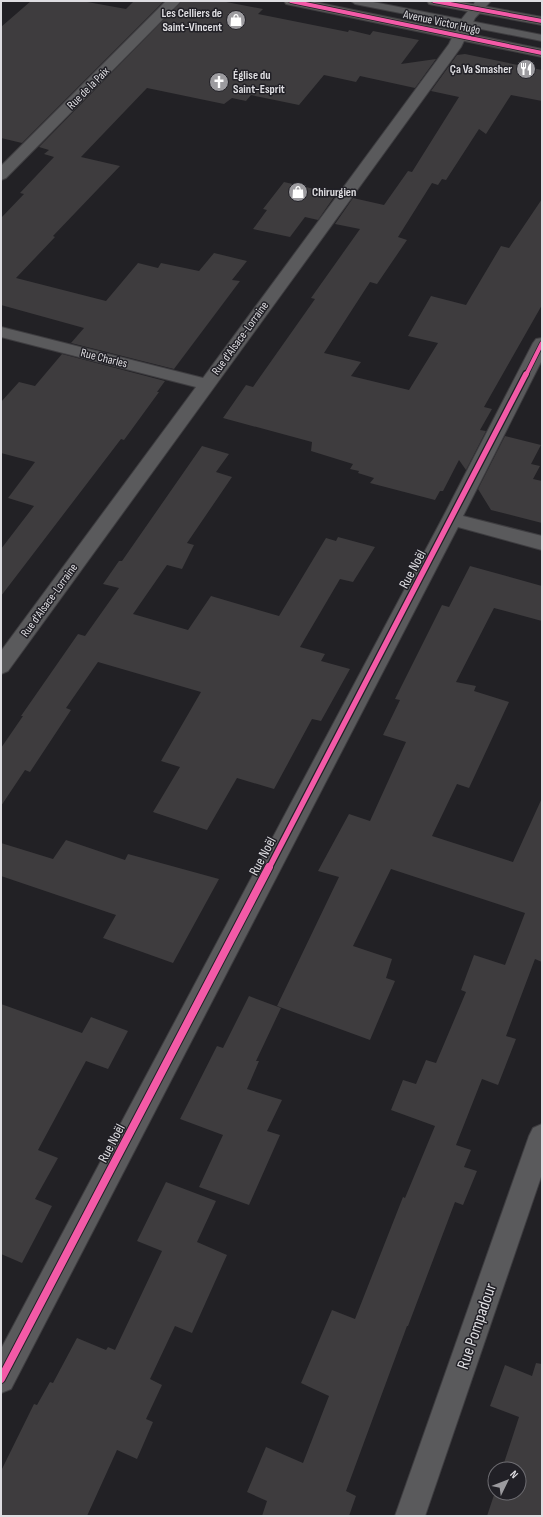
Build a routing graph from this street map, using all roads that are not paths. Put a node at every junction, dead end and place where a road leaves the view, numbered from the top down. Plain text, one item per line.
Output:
1 (174, 1) edge
2 (291, 1) edge
3 (355, 1) edge
4 (434, 1) edge
5 (480, 5) edge
6 (542, 21) edge
7 (462, 30) junction
8 (542, 38) edge
9 (542, 53) edge
10 (1, 175) edge
11 (1, 332) edge
12 (542, 343) edge
13 (207, 384) junction
14 (452, 519) junction
15 (542, 543) edge
16 (1, 666) edge
17 (542, 1136) edge
18 (1, 1379) edge
19 (410, 1516) edge

1 - 10 street, Rue de la Paix
2 - 7 main road, Avenue Victor Hugo
3 - 7 lane, Avenue Victor Hugo
4 - 5 main road, Avenue Victor Hugo
5 - 6 main road, Avenue Victor Hugo
5 - 7 street, Rue d'Alsace-Lorraine
7 - 8 lane, Avenue Victor Hugo
7 - 9 main road, Avenue Victor Hugo
7 - 13 street, Rue d'Alsace-Lorraine
11 - 13 street, Rue Charles
12 - 14 street, Rue Noël
13 - 16 street, Rue d'Alsace-Lorraine
14 - 15 street
14 - 18 street, Rue Noël
17 - 19 street, Rue Pompadour

